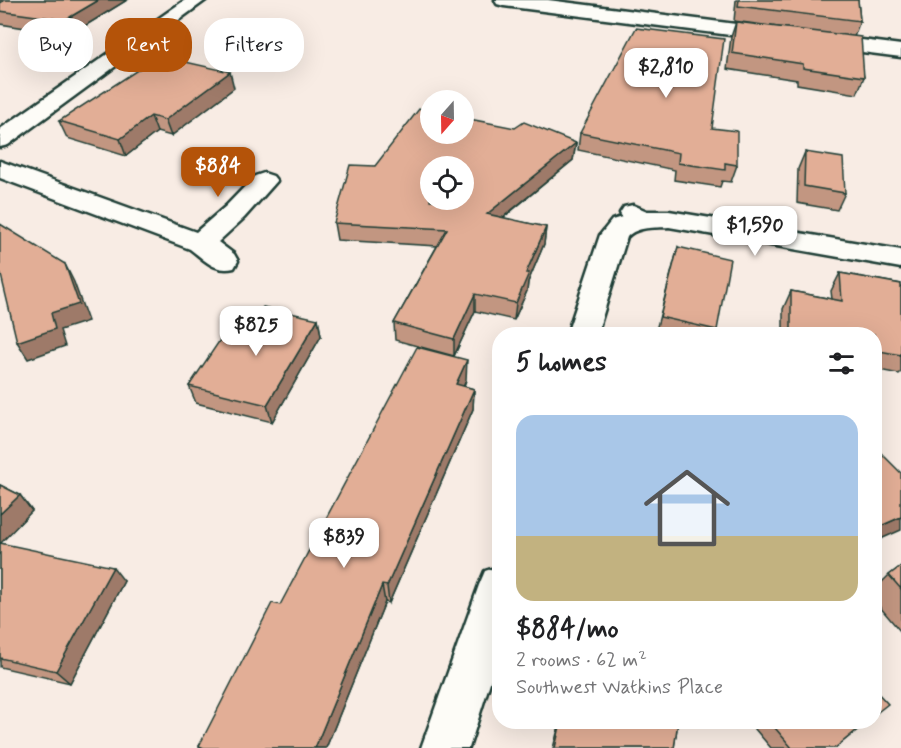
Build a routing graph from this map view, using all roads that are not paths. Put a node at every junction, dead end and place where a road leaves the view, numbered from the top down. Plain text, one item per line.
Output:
1 (197, 0) edge
2 (504, 0) edge
3 (901, 51) edge
4 (0, 140) edge
5 (0, 169) edge
6 (264, 181) dead end
7 (200, 243) junction
8 (901, 259) edge
9 (224, 261) dead end
10 (584, 327) edge
11 (492, 609) edge
12 (445, 748) edge

1 - 4 street
2 - 3 street
5 - 7 street
6 - 7 street
7 - 9 street
8 - 10 street
11 - 12 street

